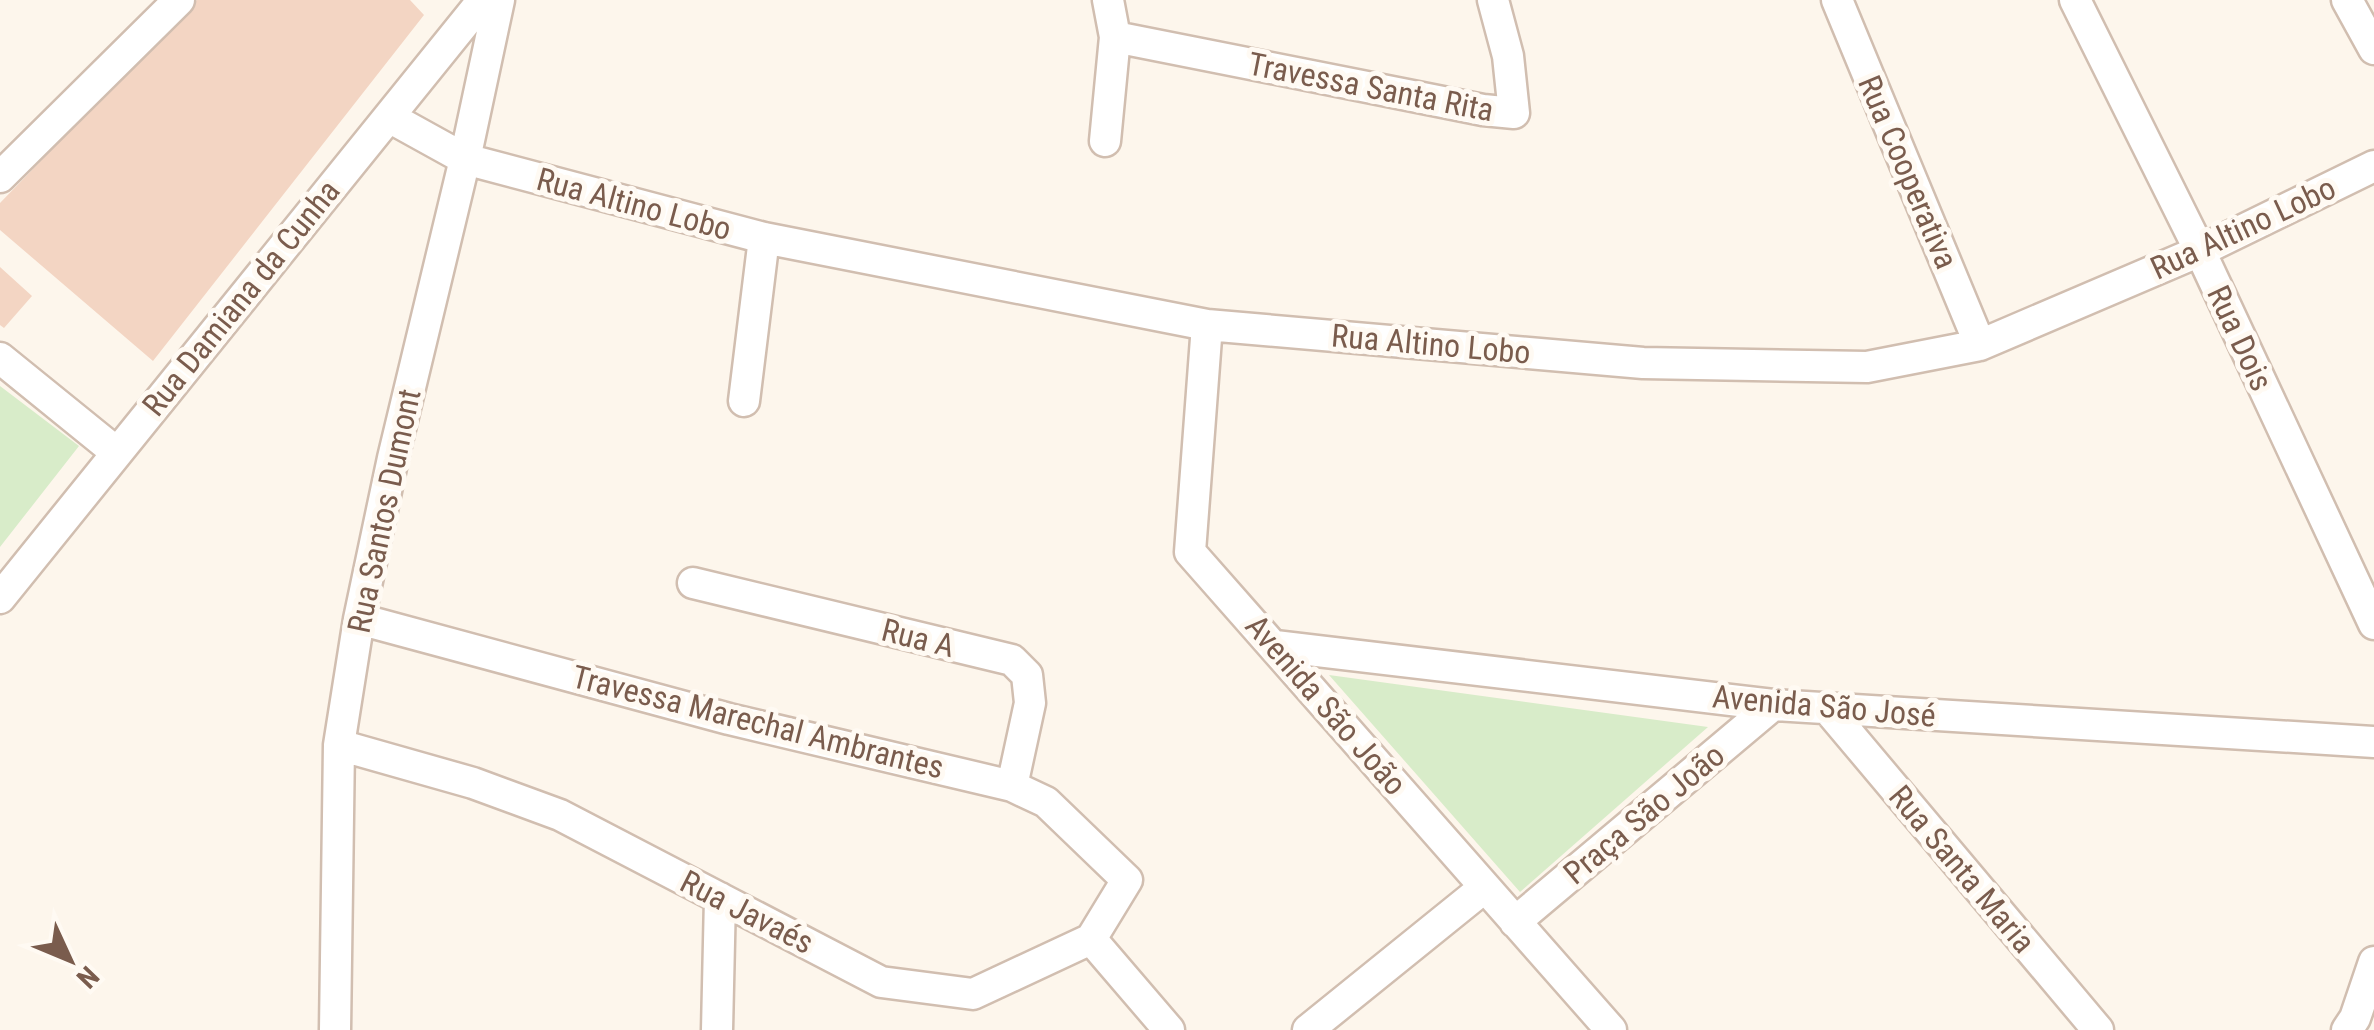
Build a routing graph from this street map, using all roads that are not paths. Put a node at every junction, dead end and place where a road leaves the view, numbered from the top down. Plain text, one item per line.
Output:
1 (178, 0) edge
2 (483, 0) edge
3 (498, 0) edge
4 (1108, 0) edge
5 (1493, 0) edge
6 (1836, 0) edge
7 (2075, 0) edge
8 (2347, 0) edge
9 (1114, 37) junction
10 (2374, 49) edge
11 (389, 117) junction
12 (1106, 140) dead end
13 (465, 159) junction
14 (2374, 166) edge
15 (0, 177) edge
16 (764, 238) junction
17 (2200, 251) junction
18 (1207, 325) junction
19 (1980, 345) junction
20 (0, 358) edge
21 (744, 402) dead end
22 (116, 452) junction
23 (693, 584) dead end
24 (0, 598) edge
25 (359, 619) junction
26 (2374, 624) edge
27 (1275, 646) junction
28 (1773, 705) junction
29 (1827, 708) junction
30 (2374, 742) edge
31 (339, 745) junction
32 (1012, 786) junction
33 (1484, 887) junction
34 (720, 898) junction
35 (1516, 922) junction
36 (1091, 939) junction
37 (2374, 962) edge
38 (2358, 1025) edge
39 (334, 1030) edge
40 (717, 1030) edge
41 (1169, 1030) edge
42 (1308, 1030) edge
43 (1610, 1030) edge
44 (2098, 1030) edge

1 - 15 street
2 - 11 street, Rua Damiana da Cunha
3 - 13 street, Rua Santos Dumont
4 - 9 street
5 - 9 street, Travessa Santa Rita
6 - 19 street, Rua Cooperativa
7 - 17 street, Rua Dois
8 - 10 street
9 - 12 street
11 - 13 street, Rua Altino Lobo
11 - 22 street, Rua Damiana da Cunha
13 - 16 street, Rua Altino Lobo
13 - 25 street, Rua Santos Dumont
14 - 17 street, Rua Altino Lobo
16 - 18 street, Rua Altino Lobo
16 - 21 street
17 - 19 street, Rua Altino Lobo
17 - 26 street, Rua Dois
18 - 19 street, Rua Altino Lobo
18 - 27 street, Avenida São João
20 - 22 street
22 - 24 street, Rua Damiana da Cunha
23 - 32 street, Rua A
25 - 31 street, Rua Santos Dumont
25 - 32 street, Travessa Marechal Ambrantes
27 - 28 street, Avenida São José
27 - 33 street, Avenida São João
28 - 29 street, Avenida São José
28 - 35 street, Praça São João
29 - 30 street, Avenida São José
29 - 44 street, Rua Santa Maria
31 - 34 street, Rua Javaés
31 - 39 street, Rua Santos Dumont
32 - 36 street, Travessa Marechal Ambrantes
33 - 35 street, Avenida São João
33 - 42 street
34 - 36 street, Rua Javaés
34 - 40 street
35 - 43 street, Avenida São João
36 - 41 street
37 - 38 street

